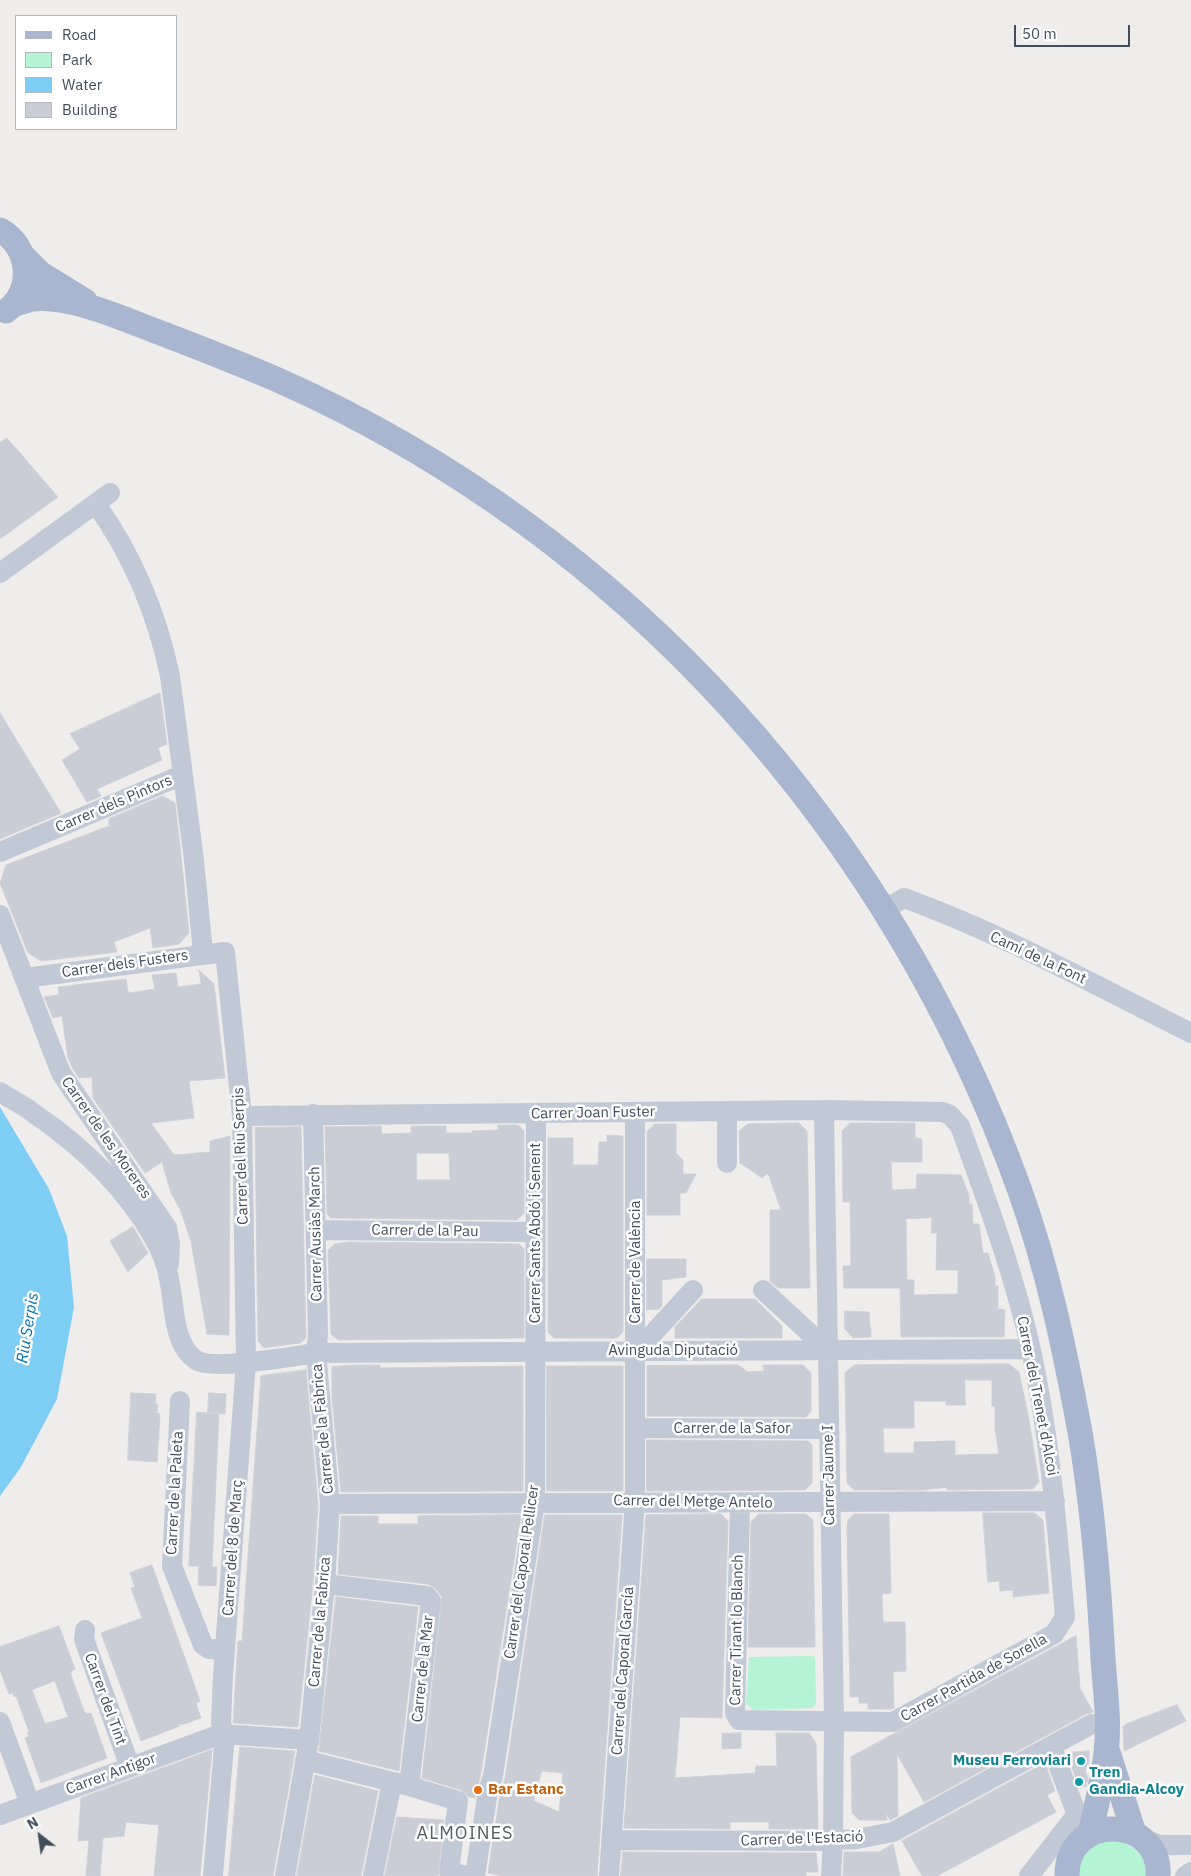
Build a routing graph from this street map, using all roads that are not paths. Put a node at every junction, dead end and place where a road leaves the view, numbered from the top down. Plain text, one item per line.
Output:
1 (0, 230) edge
2 (22, 255) junction
3 (95, 308) junction
4 (7, 310) edge
5 (0, 573) edge
6 (182, 775) junction
7 (0, 852) edge
8 (894, 904) junction
9 (0, 915) edge
10 (225, 952) joint
11 (203, 953) junction
12 (25, 978) junction
13 (1191, 1032) edge
14 (0, 1092) edge
15 (824, 1110) junction
16 (727, 1111) junction
17 (635, 1112) junction
18 (943, 1112) joint
19 (313, 1114) junction
20 (536, 1114) junction
21 (242, 1116) junction
22 (727, 1163) dead end
23 (316, 1230) junction
24 (535, 1232) junction
25 (169, 1276) junction
26 (693, 1290) dead end
27 (763, 1290) dead end
28 (1031, 1350) junction
29 (828, 1351) junction
30 (536, 1352) junction
31 (636, 1352) junction
32 (316, 1353) junction
33 (246, 1362) junction
34 (180, 1401) dead end
35 (636, 1428) junction
36 (828, 1429) junction
37 (635, 1501) junction
38 (1055, 1501) junction
39 (534, 1502) junction
40 (830, 1502) junction
41 (330, 1504) junction
42 (740, 1504) junction
43 (325, 1584) junction
44 (84, 1630) dead end
45 (1054, 1634) joint
46 (225, 1650) junction
47 (0, 1722) edge
48 (834, 1722) junction
49 (1092, 1724) dead end
50 (221, 1734) junction
51 (309, 1740) junction
52 (1107, 1749) junction
53 (1053, 1750) junction
54 (305, 1760) junction
55 (130, 1767) junction
56 (401, 1784) junction
57 (30, 1804) junction
58 (0, 1815) edge
59 (1090, 1834) junction
60 (1137, 1835) junction
61 (833, 1839) junction
62 (611, 1840) junction
63 (1191, 1845) edge
64 (1065, 1870) edge
65 (1191, 1872) edge
66 (213, 1876) edge
67 (285, 1876) edge
68 (373, 1876) edge
69 (467, 1876) edge
70 (475, 1876) edge
71 (609, 1876) edge
72 (831, 1876) edge
73 (1029, 1876) edge
74 (1158, 1876) edge
75 (1185, 1876) edge

1 - 2 main road
2 - 3 main road
2 - 4 main road
3 - 4 main road
3 - 8 main road
5 - 6 street, Carrer dels Pintors
6 - 7 street, Carrer dels Pintors
6 - 11 street
8 - 13 street, Camí de la Font
8 - 52 main road
9 - 12 street, Carrer de les Moreres
10 - 11 street, Carrer dels Fusters
10 - 21 street, Carrer del Riu Serpis
11 - 12 street, Carrer dels Fusters
12 - 25 street, Carrer de les Moreres
14 - 25 street
15 - 16 street, Carrer Joan Fuster
15 - 18 street, Carrer Joan Fuster
15 - 29 street, Carrer Jaume I
16 - 17 street, Carrer Joan Fuster
16 - 22 street
17 - 20 street, Carrer Joan Fuster
17 - 31 street, Carrer de València
18 - 28 street, Carrer del Trenet d'Alcoi
19 - 20 street, Carrer Joan Fuster
19 - 21 street, Carrer Joan Fuster
19 - 23 street, Carrer Ausiàs March
20 - 24 street, Carrer Sants Abdó i Senent
21 - 33 street, Carrer del Riu Serpis
23 - 24 street, Carrer de la Pau
23 - 32 street, Carrer Ausiàs March
24 - 30 street, Carrer Sants Abdó i Senent
25 - 33 street
26 - 31 street
27 - 29 street
28 - 29 street, Avinguda Diputació
28 - 38 street, Carrer del Trenet d'Alcoi
29 - 31 street, Avinguda Diputació
29 - 36 street, Carrer Jaume I
30 - 31 street, Avinguda Diputació
30 - 32 street, Avinguda Diputació
30 - 39 street, Carrer del Caporal Pellicer
31 - 35 street, Carrer de València
32 - 33 street
32 - 41 street, Carrer de la Fàbrica
33 - 46 street, Carrer del 8 de Març
34 - 46 street, Carrer de la Paleta
35 - 36 street, Carrer de la Safor
35 - 37 street, Carrer de València
36 - 40 street, Carrer Jaume I
37 - 39 street, Carrer del Metge Antelo
37 - 42 street, Carrer del Metge Antelo
37 - 62 street, Carrer del Caporal García
38 - 40 street, Carrer del Metge Antelo
38 - 45 street, Carrer del Trenet d'Alcoi
39 - 41 street, Carrer del Metge Antelo
39 - 70 street, Carrer del Caporal Pellicer
40 - 42 street, Carrer del Metge Antelo
40 - 48 street, Carrer Jaume I
41 - 43 street, Carrer de la Fabrica
42 - 48 street, Carrer Tirant lo Blanch
43 - 51 street, Carrer de la Fabrica
43 - 56 street, Carrer de la Mar
44 - 55 street, Carrer del Tint
45 - 48 street, Carrer Partida de Sorella
46 - 50 street, Carrer del 8 de Març
47 - 57 street
48 - 61 street, Carrer Jaume I
49 - 53 street, Carrer de l'Estació
50 - 51 street
50 - 55 street, Carrer Antigor
50 - 66 street, Carrer del 8 de Març
51 - 54 street, Carrer de la Fabrica
52 - 59 main road
52 - 60 main road
53 - 61 street, Carrer de l'Estació
53 - 73 street
54 - 56 street
54 - 67 street, Carrer de la Fabrica
55 - 57 street, Carrer Antigor
56 - 68 street
56 - 69 street
57 - 58 street, Carrer Antigor
59 - 60 main road
59 - 64 main road
60 - 63 street
60 - 74 main road
61 - 62 street, Carrer de l'Estació
61 - 72 street, Carrer Jaume I
62 - 71 street, Carrer del Caporal García
65 - 75 street

